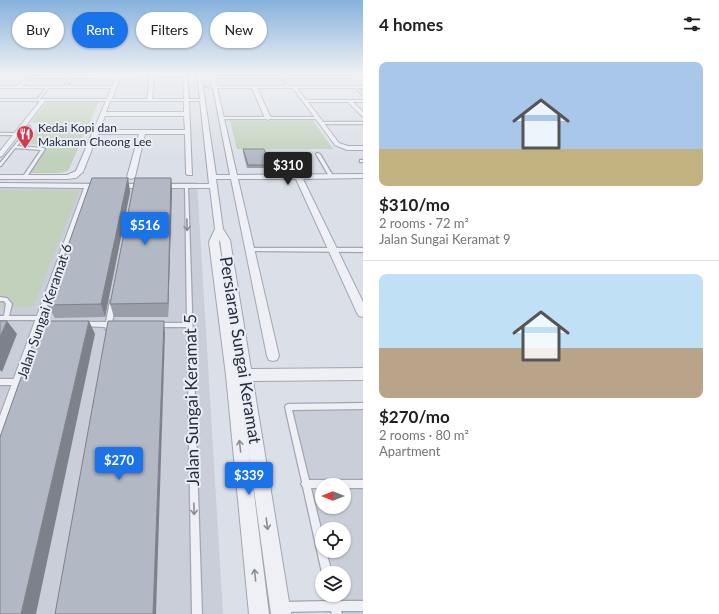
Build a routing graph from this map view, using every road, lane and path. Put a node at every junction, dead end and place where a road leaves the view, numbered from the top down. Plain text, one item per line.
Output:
1 (42, 103) edge
2 (107, 103) edge
3 (187, 103) edge
4 (202, 103) edge
5 (219, 103) edge
6 (261, 103) edge
7 (306, 103) edge
8 (351, 103) edge
9 (102, 114) junction
10 (187, 114) junction
11 (363, 115) edge
12 (222, 118) junction
13 (268, 118) junction
14 (320, 121) junction
15 (363, 123) edge
16 (22, 126) junction
17 (95, 132) junction
18 (142, 132) junction
19 (188, 132) junction
20 (0, 134) edge
21 (16, 134) junction
22 (15, 147) junction
23 (363, 148) edge
24 (318, 154) dead end
25 (0, 155) edge
26 (0, 165) edge
27 (190, 174) dead end
28 (235, 176) junction
29 (298, 176) junction
30 (331, 176) junction
31 (0, 177) edge
32 (212, 177) junction
33 (363, 177) edge
34 (24, 178) junction
35 (131, 178) dead end
36 (0, 185) edge
37 (88, 186) junction
38 (186, 186) junction
39 (213, 186) junction
40 (250, 250) junction
41 (333, 250) junction
42 (363, 250) edge
43 (115, 294) edge
44 (0, 299) edge
45 (363, 313) edge
46 (3, 318) edge
47 (43, 322) junction
48 (78, 324) edge
49 (109, 324) junction
50 (117, 325) edge
51 (149, 325) edge
52 (189, 325) junction
53 (108, 332) edge
54 (273, 356) dead end
55 (363, 374) edge
56 (239, 375) junction
57 (0, 382) edge
58 (19, 382) junction
59 (363, 406) edge
60 (0, 436) edge
61 (305, 484) junction
62 (363, 484) edge
63 (325, 566) edge
64 (363, 606) edge
65 (336, 610) edge
66 (280, 611) edge
67 (197, 614) edge
68 (259, 614) edge

1 - 16 street
2 - 9 street
3 - 10 street
4 - 32 street, Persiaran Sungai Keramat
5 - 12 street, Persiaran Sungai Keramat
6 - 13 street
7 - 14 street
8 - 11 street
9 - 10 street
9 - 17 street
10 - 19 street
12 - 13 lane
12 - 28 street, Persiaran Sungai Keramat
13 - 14 lane
14 - 15 lane
14 - 23 street
16 - 21 street
16 - 22 lane
17 - 18 street
17 - 34 street
18 - 19 street
18 - 35 street
19 - 27 street
20 - 21 lane
21 - 25 street
22 - 26 lane
22 - 34 lane
24 - 30 lane
28 - 29 street
28 - 32 street
28 - 40 street, Persiaran Sungai Keramat
29 - 30 street
29 - 41 street
30 - 33 street
31 - 34 street
32 - 39 street, Persiaran Sungai Keramat
36 - 37 street
37 - 38 street
37 - 47 street, Jalan Sungai Keramat 6
38 - 39 street
38 -> 52 lane, Jalan Sungai Keramat 5
39 - 56 street, Persiaran Sungai Keramat
40 - 41 lane
40 - 54 street, Persiaran Sungai Keramat
41 - 42 lane
41 - 45 street
43 - 49 lane
44 - 46 lane
46 - 47 lane
47 - 58 street, Jalan Sungai Keramat 6
48 - 49 lane
49 - 50 lane
49 - 53 lane
51 - 52 lane
52 -> 67 lane, Jalan Sungai Keramat 5
55 - 56 street
56 -> 66 street, Persiaran Sungai Keramat
68 -> 56 street, Persiaran Sungai Keramat
57 - 58 lane
58 - 60 street, Jalan Sungai Keramat 6
59 - 61 lane
61 - 62 lane
61 - 63 lane
64 - 65 lane
65 - 66 lane

